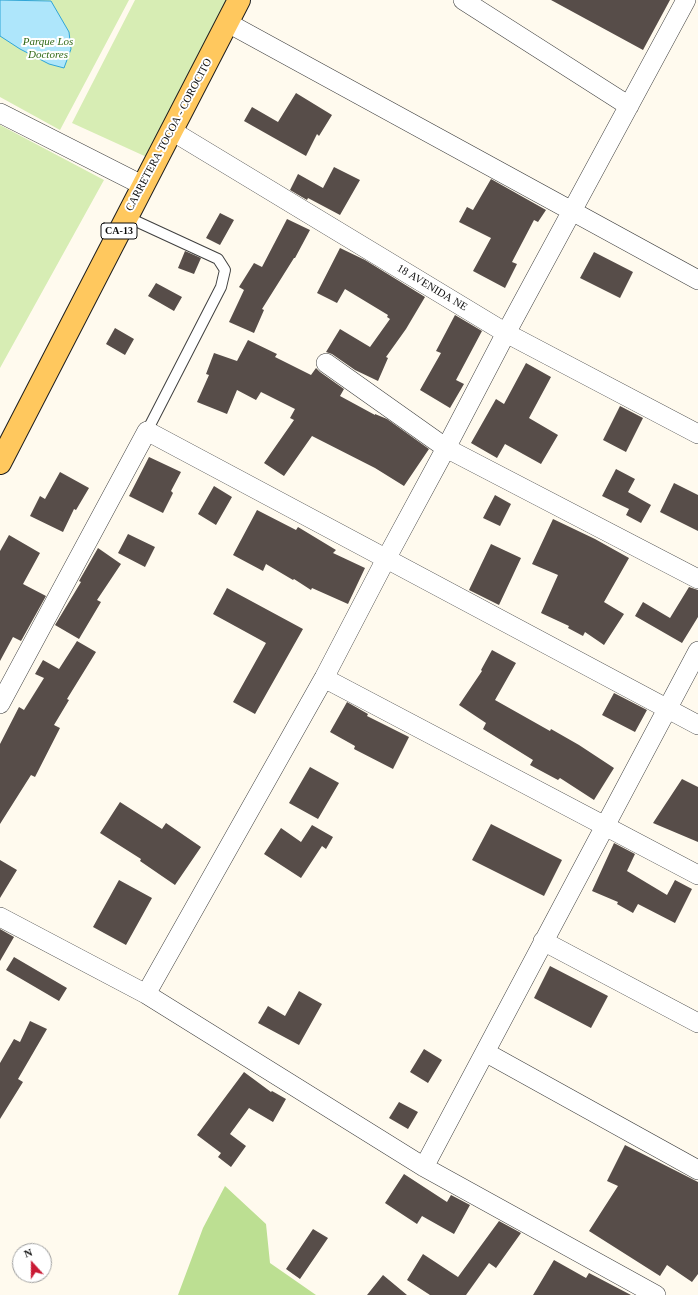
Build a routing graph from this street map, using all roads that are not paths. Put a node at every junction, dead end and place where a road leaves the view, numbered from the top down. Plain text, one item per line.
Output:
1 (239, 0) edge
2 (463, 0) edge
3 (686, 0) edge
4 (228, 23) junction
5 (630, 106) junction
6 (0, 113) edge
7 (172, 131) junction
8 (144, 186) junction
9 (572, 211) junction
10 (127, 217) junction
11 (698, 280) edge
12 (506, 333) junction
13 (326, 363) dead end
14 (147, 431) junction
15 (698, 434) edge
16 (446, 448) junction
17 (0, 463) edge
18 (386, 558) junction
19 (698, 579) edge
20 (698, 651) edge
21 (324, 678) junction
22 (0, 704) edge
23 (667, 708) junction
24 (698, 725) edge
25 (605, 826) junction
26 (698, 874) edge
27 (0, 917) edge
28 (543, 941) junction
29 (146, 994) junction
30 (698, 1023) edge
31 (485, 1052) junction
32 (424, 1167) junction
33 (698, 1170) edge
34 (656, 1295) edge

1 - 4 main road, CARRETERA TOCOA - COROCITO / CA-13
2 - 5 street
3 - 5 street
4 - 7 main road, CARRETERA TOCOA - COROCITO / CA-13
4 - 9 street
5 - 9 street
6 - 8 street
7 - 8 main road, CARRETERA TOCOA - COROCITO / CA-13
7 - 12 street, 18 AVENIDA NE
8 - 10 main road, CARRETERA TOCOA - COROCITO / CA-13
9 - 11 street
9 - 12 street
10 - 14 lane
10 - 17 main road, CARRETERA TOCOA - COROCITO / CA-13
12 - 15 street, 18 AVENIDA NE
12 - 16 street
13 - 16 street
14 - 18 street
14 - 22 street
16 - 18 street
16 - 19 street
18 - 21 street
18 - 23 street
20 - 23 street
21 - 25 street
21 - 29 street
23 - 24 street
23 - 25 street
25 - 26 street
25 - 28 street
27 - 29 street
28 - 30 street
28 - 31 street
29 - 32 street
31 - 32 street
31 - 33 street
32 - 34 street

